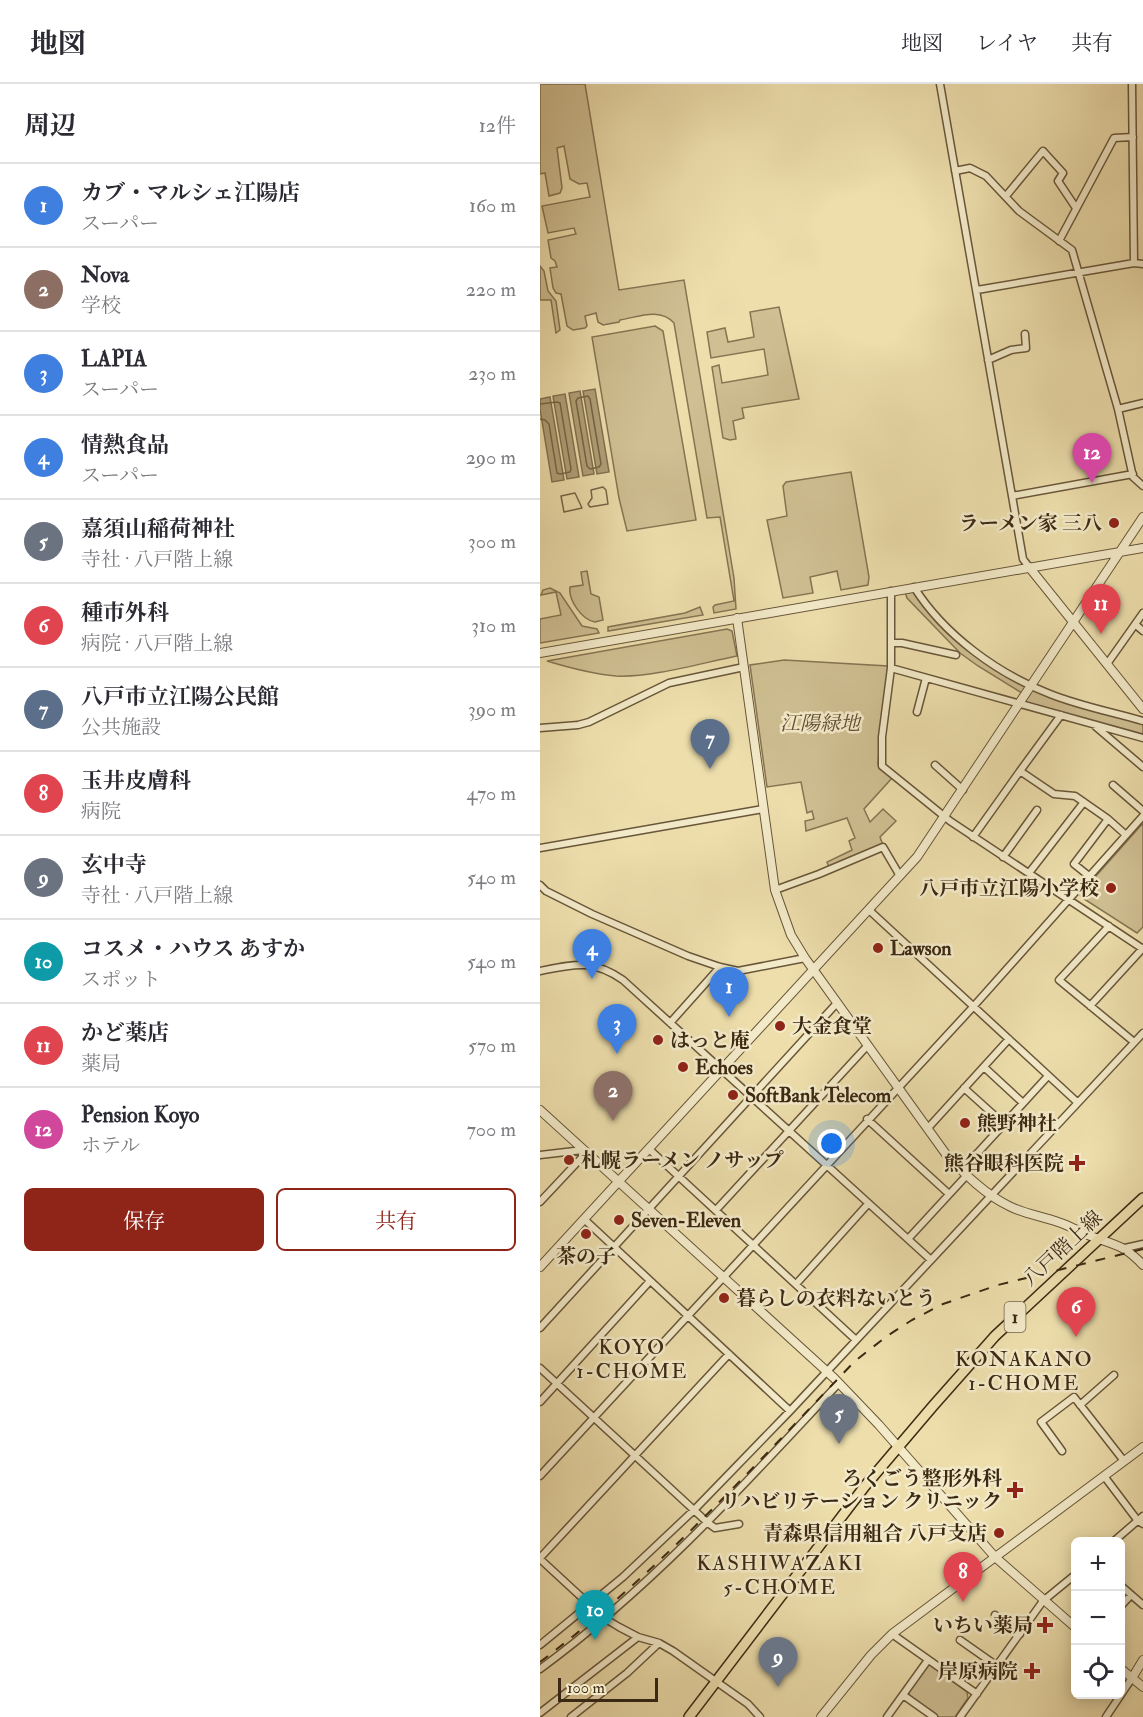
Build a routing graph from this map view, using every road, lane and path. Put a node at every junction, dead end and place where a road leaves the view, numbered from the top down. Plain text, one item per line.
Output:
1 (940, 84) edge
2 (1132, 84) edge
3 (1133, 137) junction
4 (955, 171) junction
5 (1006, 196) junction
6 (1076, 208) junction
7 (1059, 241) junction
8 (1134, 263) junction
9 (1143, 264) edge
10 (1078, 272) junction
11 (977, 290) junction
12 (1024, 334) dead end
13 (988, 360) junction
14 (1143, 403) edge
15 (1118, 409) junction
16 (1133, 474) junction
17 (1143, 486) edge
18 (1012, 496) junction
19 (1143, 517) edge
20 (1143, 548) edge
21 (1121, 551) junction
22 (1029, 567) junction
23 (914, 587) junction
24 (891, 591) junction
25 (1143, 613) edge
26 (737, 618) junction
27 (1074, 622) junction
28 (1136, 625) junction
29 (1143, 631) edge
30 (891, 643) junction
31 (540, 653) edge
32 (956, 655) dead end
33 (1107, 664) junction
34 (744, 667) junction
35 (891, 668) junction
36 (926, 678) junction
37 (1031, 686) junction
38 (1020, 703) junction
39 (1143, 709) edge
40 (917, 712) dead end
41 (1061, 715) junction
42 (1143, 721) edge
43 (1092, 724) junction
44 (540, 728) edge
45 (1143, 738) edge
46 (935, 765) dead end
47 (1143, 767) edge
48 (1020, 771) junction
49 (1113, 785) dead end
50 (963, 790) junction
51 (1084, 802) junction
52 (763, 808) junction
53 (1037, 810) dead end
54 (1143, 811) edge
55 (1143, 816) edge
56 (945, 817) junction
57 (1108, 819) junction
58 (1126, 835) junction
59 (973, 837) junction
60 (540, 848) edge
61 (1003, 857) junction
62 (1029, 873) junction
63 (900, 876) junction
64 (1089, 876) junction
65 (540, 885) edge
66 (775, 890) junction
67 (546, 891) junction
68 (540, 897) edge
69 (1068, 899) junction
70 (869, 910) junction
71 (1109, 926) junction
72 (1143, 948) edge
73 (805, 958) junction
74 (720, 967) junction
75 (813, 969) junction
76 (540, 971) edge
77 (837, 1003) junction
78 (1090, 1006) junction
79 (973, 1007) junction
80 (670, 1023) junction
81 (1142, 1034) edge
82 (1009, 1039) junction
83 (1134, 1042) junction
84 (868, 1045) junction
85 (984, 1067) junction
86 (722, 1069) junction
87 (1048, 1076) junction
88 (897, 1087) junction
89 (964, 1088) junction
90 (751, 1096) junction
91 (1077, 1102) junction
92 (1023, 1103) junction
93 (540, 1110) edge
94 (867, 1119) junction
95 (1004, 1124) junction
96 (928, 1128) junction
97 (789, 1131) junction
98 (649, 1149) junction
99 (584, 1151) junction
100 (540, 1155) edge
101 (825, 1164) junction
102 (964, 1173) junction
103 (679, 1177) junction
104 (618, 1182) junction
105 (949, 1194) junction
106 (991, 1195) junction
107 (1143, 1198) edge
108 (540, 1202) edge
109 (868, 1204) junction
110 (648, 1210) junction
111 (716, 1210) junction
112 (584, 1219) junction
113 (908, 1239) junction
114 (1098, 1239) junction
115 (752, 1244) junction
116 (1143, 1244) edge
117 (614, 1247) junction
118 (1125, 1248) junction
119 (1139, 1257) edge
120 (931, 1260) junction
121 (1143, 1265) edge
122 (540, 1267) edge
123 (723, 1278) junction
124 (650, 1281) junction
125 (797, 1283) junction
126 (688, 1315) junction
127 (540, 1328) edge
128 (856, 1340) junction
129 (729, 1354) junction
130 (540, 1368) edge
131 (826, 1372) junction
132 (1114, 1375) dead end
133 (556, 1383) junction
134 (839, 1383) junction
135 (540, 1402) edge
136 (1080, 1405) junction
137 (790, 1411) junction
138 (594, 1418) junction
139 (898, 1447) junction
140 (1143, 1448) edge
141 (1062, 1451) dead end
142 (634, 1456) junction
143 (1124, 1461) junction
144 (540, 1476) edge
145 (1104, 1476) junction
146 (695, 1509) junction
147 (1141, 1520) edge
148 (708, 1523) junction
149 (739, 1524) dead end
150 (1119, 1537) edge
151 (996, 1557) junction
152 (540, 1558) edge
153 (1071, 1578) edge
154 (1125, 1590) edge
155 (1131, 1595) junction
156 (1043, 1601) junction
157 (1125, 1602) edge
158 (590, 1605) junction
159 (1143, 1605) edge
160 (995, 1615) dead end
161 (604, 1617) junction
162 (1071, 1624) edge
163 (892, 1634) junction
164 (1020, 1634) junction
165 (638, 1637) junction
166 (960, 1640) dead end
167 (659, 1642) junction
168 (540, 1645) edge
169 (928, 1660) junction
170 (1143, 1660) edge
171 (997, 1666) junction
172 (540, 1669) edge
173 (1125, 1672) edge
174 (1132, 1678) junction
175 (716, 1681) junction
176 (1143, 1687) edge
177 (977, 1694) junction
178 (903, 1695) junction
179 (540, 1713) edge
180 (571, 1717) edge
181 (689, 1717) edge
182 (760, 1717) edge
183 (821, 1717) edge
184 (887, 1717) edge
185 (934, 1717) edge
186 (960, 1717) edge
187 (1106, 1717) edge

1 - 4 street
2 - 3 street
3 - 6 street
3 - 8 street
4 - 5 street
4 - 11 street
5 - 6 street
5 - 7 street
6 - 7 street
7 - 10 street
8 - 9 street
8 - 10 street
10 - 11 street
10 - 15 street
11 - 13 street
12 - 13 street
13 - 18 street
14 - 15 street
15 - 16 street
16 - 17 street
16 - 18 street
18 - 22 street
19 - 21 street
20 - 21 street
21 - 22 street
21 - 27 street
22 - 23 street
22 - 27 street
23 - 24 street
23 - 37 street
24 - 26 street
24 - 30 street
25 - 28 street
26 - 31 street
26 - 34 street
27 - 33 street
27 - 37 street
28 - 29 street
28 - 33 street
30 - 32 street
30 - 35 street
33 - 39 street
34 - 44 street
34 - 52 street
35 - 36 street
35 - 56 street
36 - 38 street
36 - 40 street
37 - 38 street
37 - 42 street
38 - 41 street
38 - 50 street
41 - 43 street
41 - 48 street
43 - 45 street
43 - 47 street
46 - 50 street
48 - 51 street
48 - 59 street
49 - 54 street
50 - 56 street
51 - 57 street
51 - 62 street
52 - 60 street
52 - 66 street
53 - 61 street
55 - 58 street
56 - 59 street
56 - 63 street
57 - 58 street
57 - 64 street
58 - 64 street
59 - 61 street
61 - 62 street
62 - 69 street
63 - 66 street
63 - 70 street
64 - 69 street
65 - 67 street
66 - 73 street
67 - 68 street
67 - 74 street
69 - 71 street
69 - 79 street
70 - 75 street
70 - 79 street
71 - 72 street
71 - 78 street
72 - 78 street
73 - 74 street
73 - 75 street
74 - 80 street
75 - 77 street
75 - 86 street
76 - 80 street
77 - 84 street
77 - 90 street
78 - 83 street
79 - 82 street
79 - 88 street
80 - 86 street
81 - 83 street
82 - 85 street
82 - 87 street
83 - 91 street
84 - 88 street
84 - 97 street
85 - 89 street
85 - 92 street
86 - 90 street
86 - 98 street
87 - 91 street
87 - 92 street
88 - 94 street
88 - 96 street
89 - 95 street
89 - 96 street
90 - 97 street
90 - 103 street
91 - 106 street
92 - 95 street
93 - 99 street
94 - 101 street
94 - 105 street
95 - 102 street
96 - 102 street
97 - 101 street
97 - 111 street
98 - 103 street
98 - 104 street
99 - 100 street
99 - 104 street
99 - 108 street
101 - 109 street
101 - 115 street
102 - 105 street
102 - 106 street
103 - 110 street
103 - 111 street
104 - 110 street
104 - 112 street
105 - 113 street
106 - 114 street
106 - 120 street
107 - 114 main road, 八戸階上線 / 1
109 - 113 street
109 - 125 street
110 - 117 street
110 - 123 street
111 - 115 street
112 - 117 street
112 - 122 street
113 - 120 street
114 - 118 street
114 - 139 main road, 八戸階上線 / 1
115 - 123 street
115 - 125 street
116 - 118 street
117 - 124 street
117 - 127 street
118 - 119 street
119 - 121 street
120 - 128 street
123 - 126 street
123 - 131 street
124 - 126 street
124 - 133 street
125 - 128 street
126 - 129 street
126 - 138 street
128 - 131 street
129 - 137 street
129 - 142 street
130 - 133 street
131 - 134 street
131 - 137 street
132 - 136 street
133 - 135 street
133 - 138 street
134 - 139 street
134 - 148 street
136 - 141 street
136 - 143 street
137 - 146 street
138 - 142 street
138 - 144 street
139 - 151 street
139 - 175 main road, 八戸階上線 / 1
140 - 143 street
142 - 146 street
142 - 152 street
143 - 145 street
145 - 147 street
145 - 151 street
146 - 148 street
146 - 158 street
147 - 150 street
148 - 149 street
148 - 161 street
151 - 156 street
151 - 163 street
152 - 158 street
153 - 156 street
154 - 155 street
155 - 157 street
155 - 159 street
156 - 162 street
156 - 164 street
158 - 161 street
158 - 168 street
160 - 164 street
161 - 165 street
161 - 172 street
163 - 169 street
163 - 183 street
164 - 171 street
165 - 167 street
165 - 179 street
166 - 171 street
167 - 175 street
167 - 180 street
169 - 177 street
169 - 178 street
170 - 174 street
171 - 177 street
173 - 174 street
174 - 176 street
174 - 187 street
175 - 181 main road, 八戸階上線 / 1
175 - 182 street
177 - 186 street
178 - 184 street
178 - 185 street

